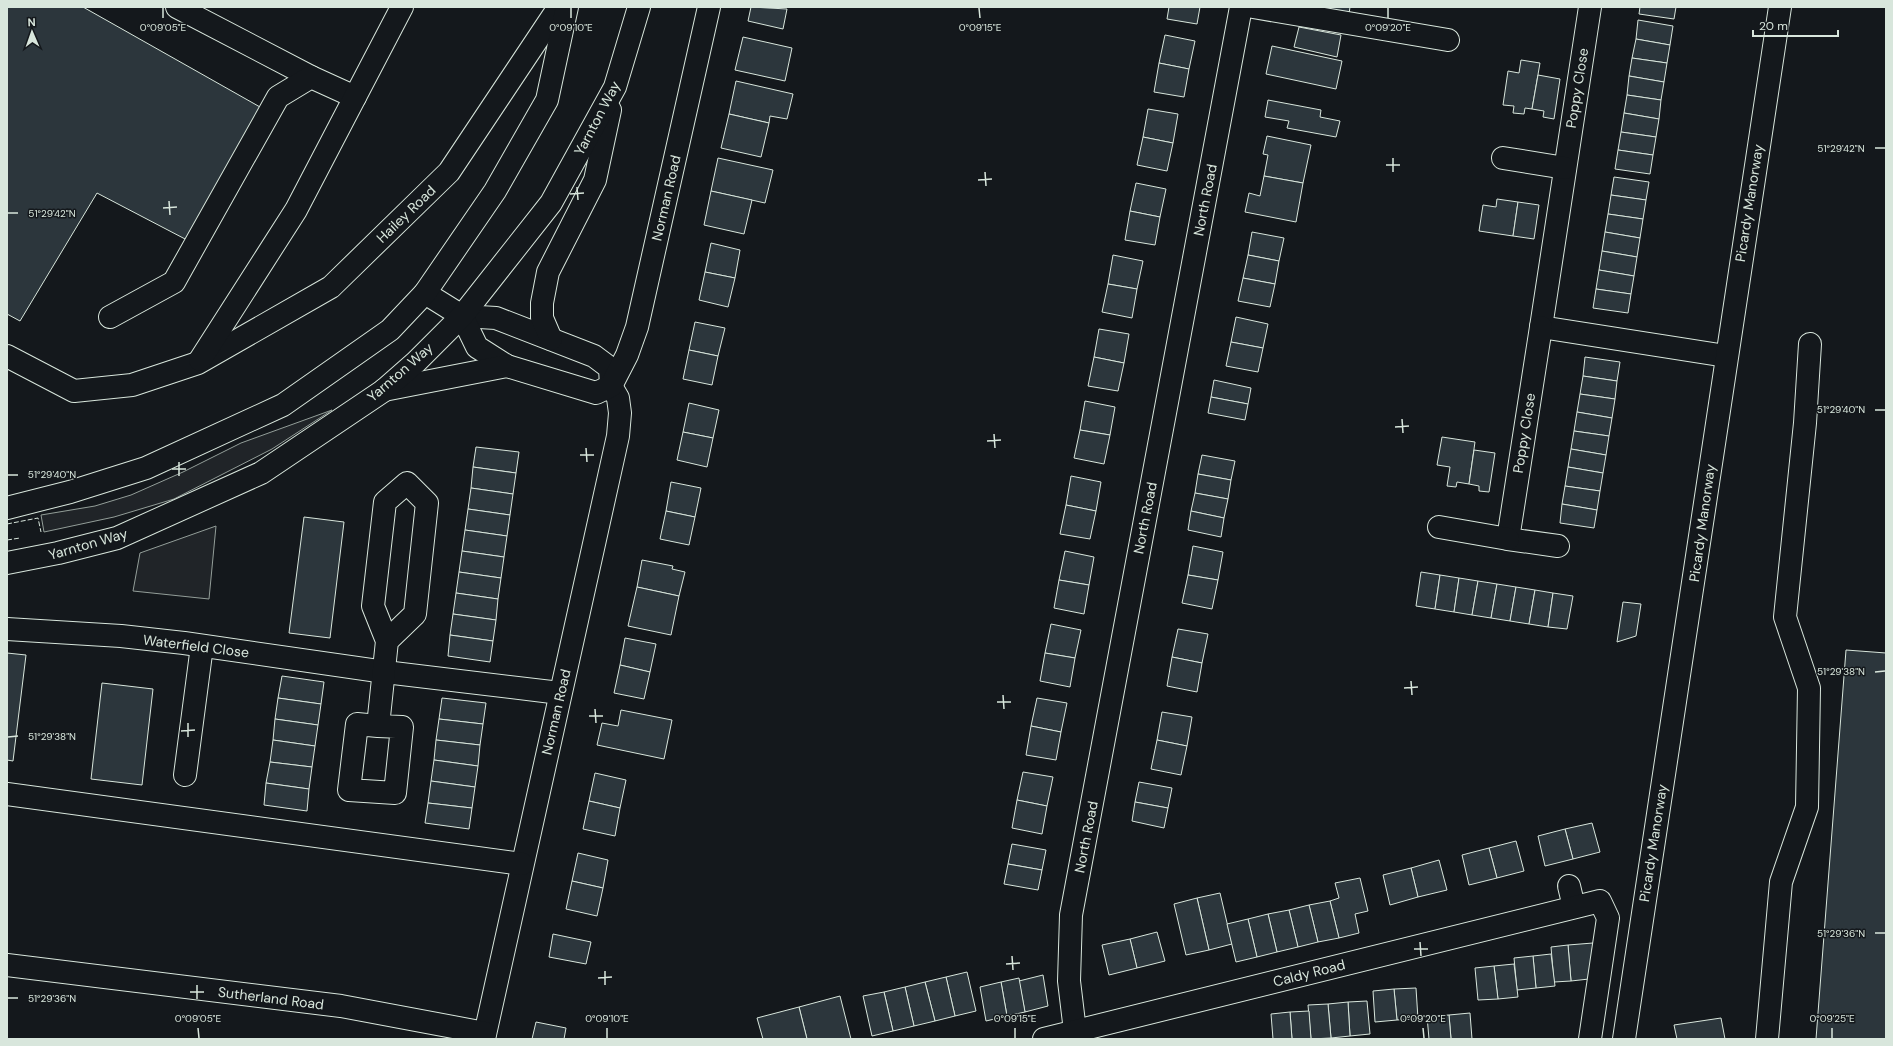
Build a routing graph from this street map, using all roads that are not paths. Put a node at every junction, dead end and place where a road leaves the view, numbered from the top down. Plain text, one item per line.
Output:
1 (177, 7) edge
2 (559, 7) edge
3 (567, 7) edge
4 (639, 7) edge
5 (709, 7) edge
6 (1241, 7) edge
7 (1253, 7) edge
8 (1590, 7) edge
9 (1780, 7) edge
10 (396, 9) edge
11 (1448, 40) dead end
12 (311, 77) junction
13 (615, 87) junction
14 (355, 97) junction
15 (1503, 158) dead end
16 (1565, 168) junction
17 (425, 293) junction
18 (462, 316) junction
19 (110, 317) dead end
20 (1541, 327) junction
21 (552, 340) junction
22 (1810, 344) dead end
23 (7, 356) edge
24 (1726, 356) junction
25 (198, 363) junction
26 (507, 366) junction
27 (611, 386) junction
28 (383, 391) junction
29 (7, 508) edge
30 (1439, 528) dead end
31 (1508, 539) junction
32 (1558, 546) dead end
33 (7, 563) edge
34 (7, 629) edge
35 (387, 640) junction
36 (202, 646) junction
37 (385, 672) junction
38 (560, 693) junction
39 (378, 726) dead end
40 (185, 775) dead end
41 (7, 794) edge
42 (522, 864) junction
43 (1569, 886) dead end
44 (1574, 907) junction
45 (7, 966) edge
46 (1075, 1032) junction
47 (484, 1036) edge
48 (1044, 1039) edge
49 (1590, 1039) edge
50 (1624, 1039) edge
51 (1767, 1039) edge

1 - 12 street
2 - 25 street, Hailey Road
3 - 17 street
4 - 13 street, Yarnton Way
5 - 27 street, Norman Road
6 - 46 street, North Road
7 - 11 street
8 - 16 street, Poppy Close
9 - 24 street, Picardy Manorway
10 - 14 street
12 - 14 street
12 - 19 street
13 - 18 street, Yarnton Way
13 - 21 street
14 - 25 street
15 - 16 street
16 - 20 street, Poppy Close
17 - 18 street, Norman Road
17 - 29 street
18 - 21 street, Norman Road
18 - 26 street
18 - 28 street, Yarnton Way
20 - 24 street
20 - 31 street, Poppy Close
21 - 27 street, Norman Road
22 - 51 street
23 - 25 street, Hailey Road
24 - 50 street, Picardy Manorway
26 - 27 street
26 - 28 street
27 - 38 street, Norman Road
28 - 33 street, Yarnton Way
30 - 31 street
31 - 32 street
34 - 36 street, Waterfield Close
35 - 35 street
35 - 37 street
36 - 37 street, Waterfield Close
36 - 40 street
37 - 38 street, Waterfield Close
37 - 39 street
38 - 42 street, Norman Road
41 - 42 street
42 - 47 street, Norman Road
43 - 44 street
44 - 46 street, Caldy Road
44 - 49 street, Caldy Road
45 - 47 street, Sutherland Road
46 - 48 street, Caldy Road

